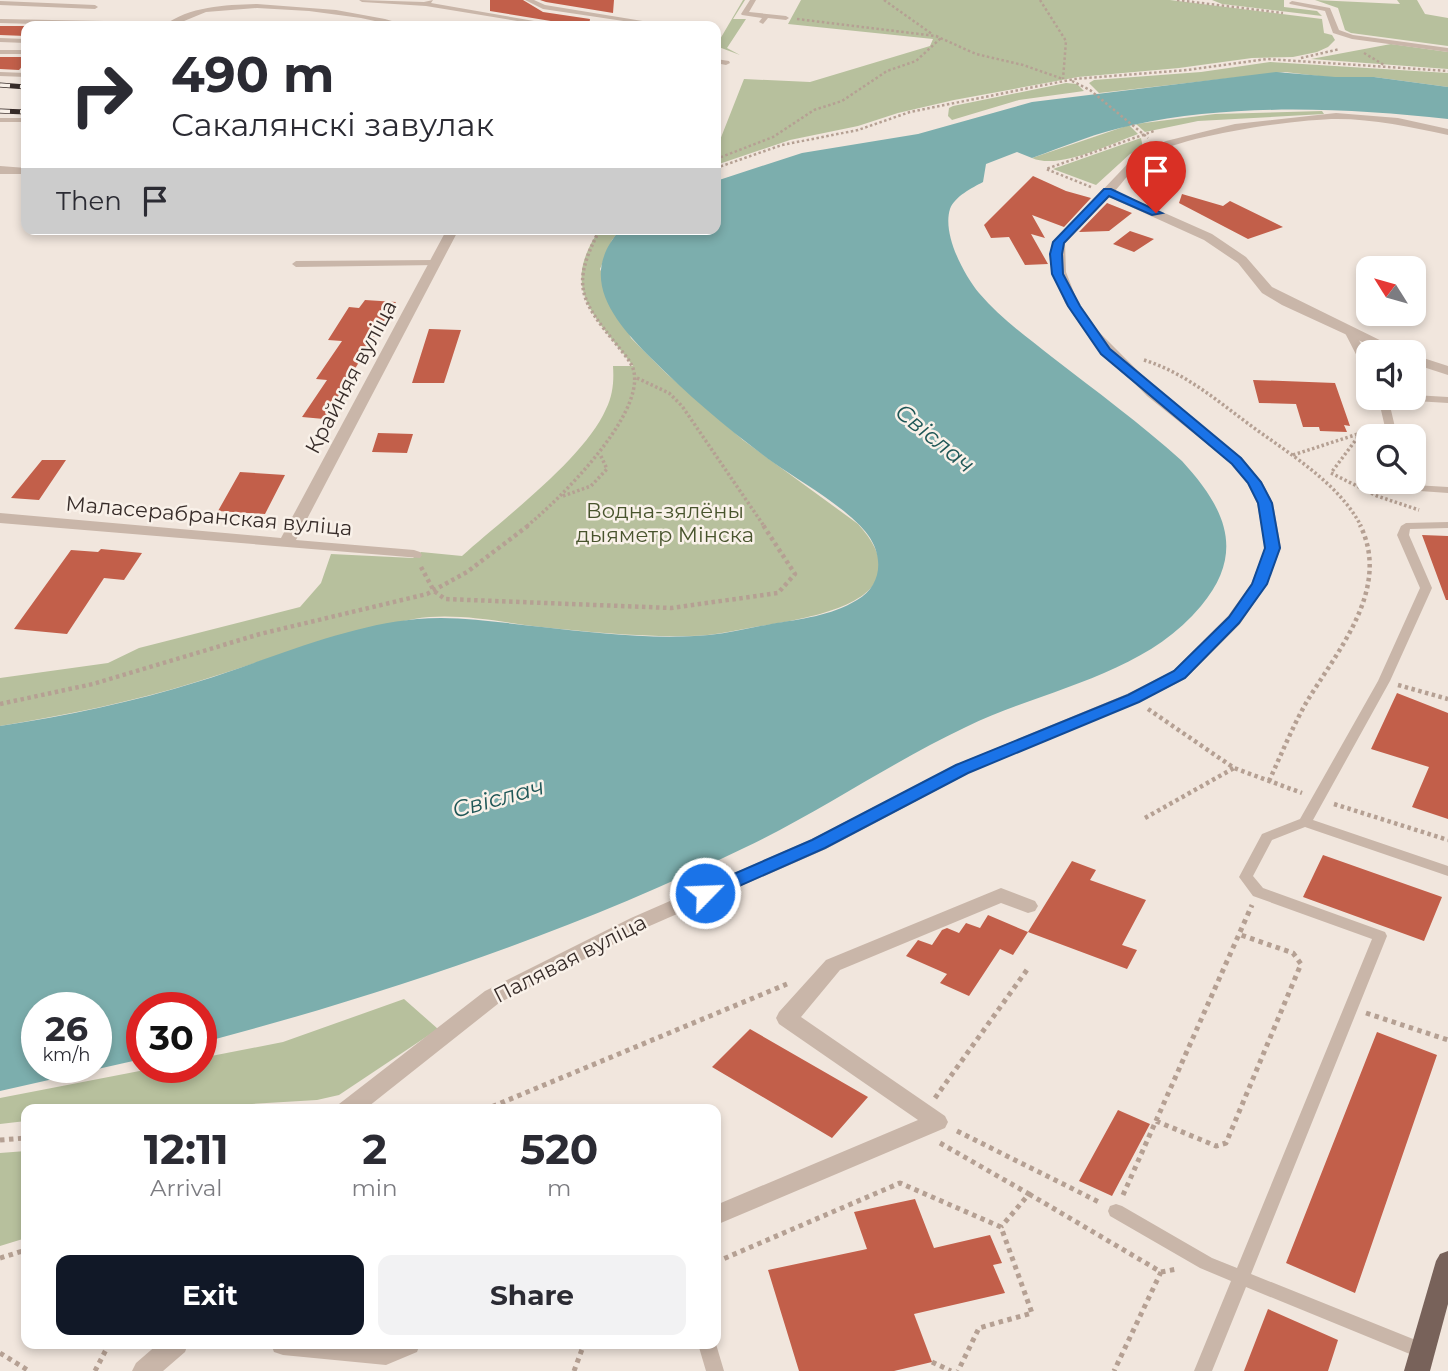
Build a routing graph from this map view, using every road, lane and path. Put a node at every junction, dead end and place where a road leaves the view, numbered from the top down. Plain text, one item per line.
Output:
1 (362, 0) edge
2 (528, 0) edge
3 (753, 0) edge
4 (884, 0) edge
5 (1040, 0) edge
6 (1177, 0) edge
7 (428, 2) edge
8 (1205, 2) edge
9 (0, 3) edge
10 (1292, 3) dead end
11 (95, 7) dead end
12 (1283, 13) dead end
13 (786, 18) joint
14 (0, 21) edge
15 (21, 21) edge
16 (180, 21) edge
17 (387, 21) edge
18 (532, 21) edge
19 (636, 21) edge
20 (936, 36) junction
21 (1352, 37) junction
22 (941, 38) junction
23 (0, 40) edge
24 (21, 41) edge
25 (1352, 46) junction
26 (1448, 51) edge
27 (0, 52) edge
28 (21, 52) edge
29 (1293, 60) junction
30 (721, 62) edge
31 (726, 63) dead end
32 (1386, 66) junction
33 (1448, 71) edge
34 (0, 74) edge
35 (21, 75) edge
36 (1065, 80) junction
37 (0, 120) edge
38 (21, 120) edge
39 (1140, 131) dead end
40 (1448, 132) edge
41 (721, 157) edge
42 (721, 166) edge
43 (0, 170) edge
44 (21, 171) edge
45 (1108, 192) junction
46 (450, 235) edge
47 (435, 263) junction
48 (296, 264) dead end
49 (1350, 333) junction
50 (1367, 340) edge
51 (1356, 345) edge
52 (1426, 363) edge
53 (1448, 371) edge
54 (637, 378) dead end
55 (1426, 399) edge
56 (1448, 400) edge
57 (1356, 435) edge
58 (1356, 440) edge
59 (600, 454) dead end
60 (1293, 455) dead end
61 (1356, 486) edge
62 (1426, 489) edge
63 (1448, 490) edge
64 (1373, 494) edge
65 (562, 496) dead end
66 (0, 518) edge
67 (1419, 524) junction
68 (1448, 525) edge
69 (285, 544) junction
70 (414, 555) joint
71 (1384, 681) junction
72 (1133, 698) junction
73 (1448, 699) edge
74 (1234, 768) junction
75 (1318, 799) junction
76 (1145, 818) dead end
77 (1305, 822) junction
78 (1448, 840) edge
79 (1448, 871) edge
80 (1258, 892) junction
81 (1028, 906) dead end
82 (1238, 934) junction
83 (1029, 967) dead end
84 (794, 981) dead end
85 (1350, 1008) junction
86 (1448, 1040) edge
87 (355, 1104) edge
88 (498, 1104) edge
89 (920, 1121) junction
90 (1156, 1121) junction
91 (971, 1137) dead end
92 (21, 1138) edge
93 (0, 1140) edge
94 (1029, 1194) junction
95 (1116, 1211) junction
96 (721, 1213) edge
97 (1001, 1227) junction
98 (21, 1252) edge
99 (0, 1258) edge
100 (721, 1260) edge
101 (1448, 1261) edge
102 (1240, 1278) junction
103 (106, 1349) edge
104 (170, 1349) edge
105 (334, 1349) edge
106 (397, 1349) edge
107 (582, 1349) edge
108 (708, 1349) edge
109 (0, 1353) edge
110 (1419, 1361) edge
111 (932, 1362) dead end
112 (29, 1371) edge
113 (95, 1371) edge
114 (145, 1371) edge
115 (574, 1371) edge
116 (715, 1371) edge
117 (951, 1371) edge
118 (958, 1371) edge
119 (1114, 1371) edge
120 (1203, 1371) edge

1 - 7 lane
2 - 19 lane
3 - 13 lane
4 - 20 path
5 - 36 path
6 - 8 path
7 - 18 lane
8 - 12 path
9 - 11 lane
10 - 21 lane
13 - 20 path
14 - 15 lane
16 - 17 lane
20 - 22 path
21 - 25 lane
21 - 26 lane
22 - 36 path
22 - 41 path
23 - 24 lane
25 - 29 path
25 - 32 path
27 - 28 lane
29 - 32 path
29 - 36 path
30 - 31 lane
32 - 33 path
34 - 35 lane
36 - 39 path
36 - 42 path
37 - 38 lane
40 - 45 street, Палявая вуліца
43 - 44 street
45 - 49 street
45 - 72 street, Палявая вуліца
46 - 47 street, Крайняя вуліца
47 - 48 lane
47 - 69 street, Крайняя вуліца
49 - 50 street
49 - 51 lane
52 - 53 street
54 - 70 path
55 - 56 lane
57 - 60 path
58 - 61 path
59 - 65 path
62 - 63 lane
64 - 67 path
66 - 69 street, Маласерабранская вуліца
67 - 68 lane
67 - 71 lane
69 - 70 street, Маласерабранская вуліца
71 - 73 path
71 - 75 lane
72 - 74 path
72 - 87 street, Палявая вуліца
74 - 75 path
74 - 76 path
75 - 77 lane
75 - 78 path
77 - 79 lane
77 - 80 lane
80 - 82 path
80 - 85 lane
81 - 89 street
82 - 90 path
82 - 90 path
83 - 89 path
84 - 88 path
85 - 86 path
85 - 102 lane
89 - 94 path
89 - 96 street
90 - 95 path
91 - 95 path
92 - 93 path
94 - 97 path
94 - 119 path
95 - 102 lane
97 - 100 path
97 - 118 path
98 - 99 path
101 - 110 main road
102 - 110 lane
102 - 120 lane
103 - 113 path
104 - 114 street
105 - 106 street
107 - 115 path
108 - 116 lane
109 - 112 path
111 - 117 path

